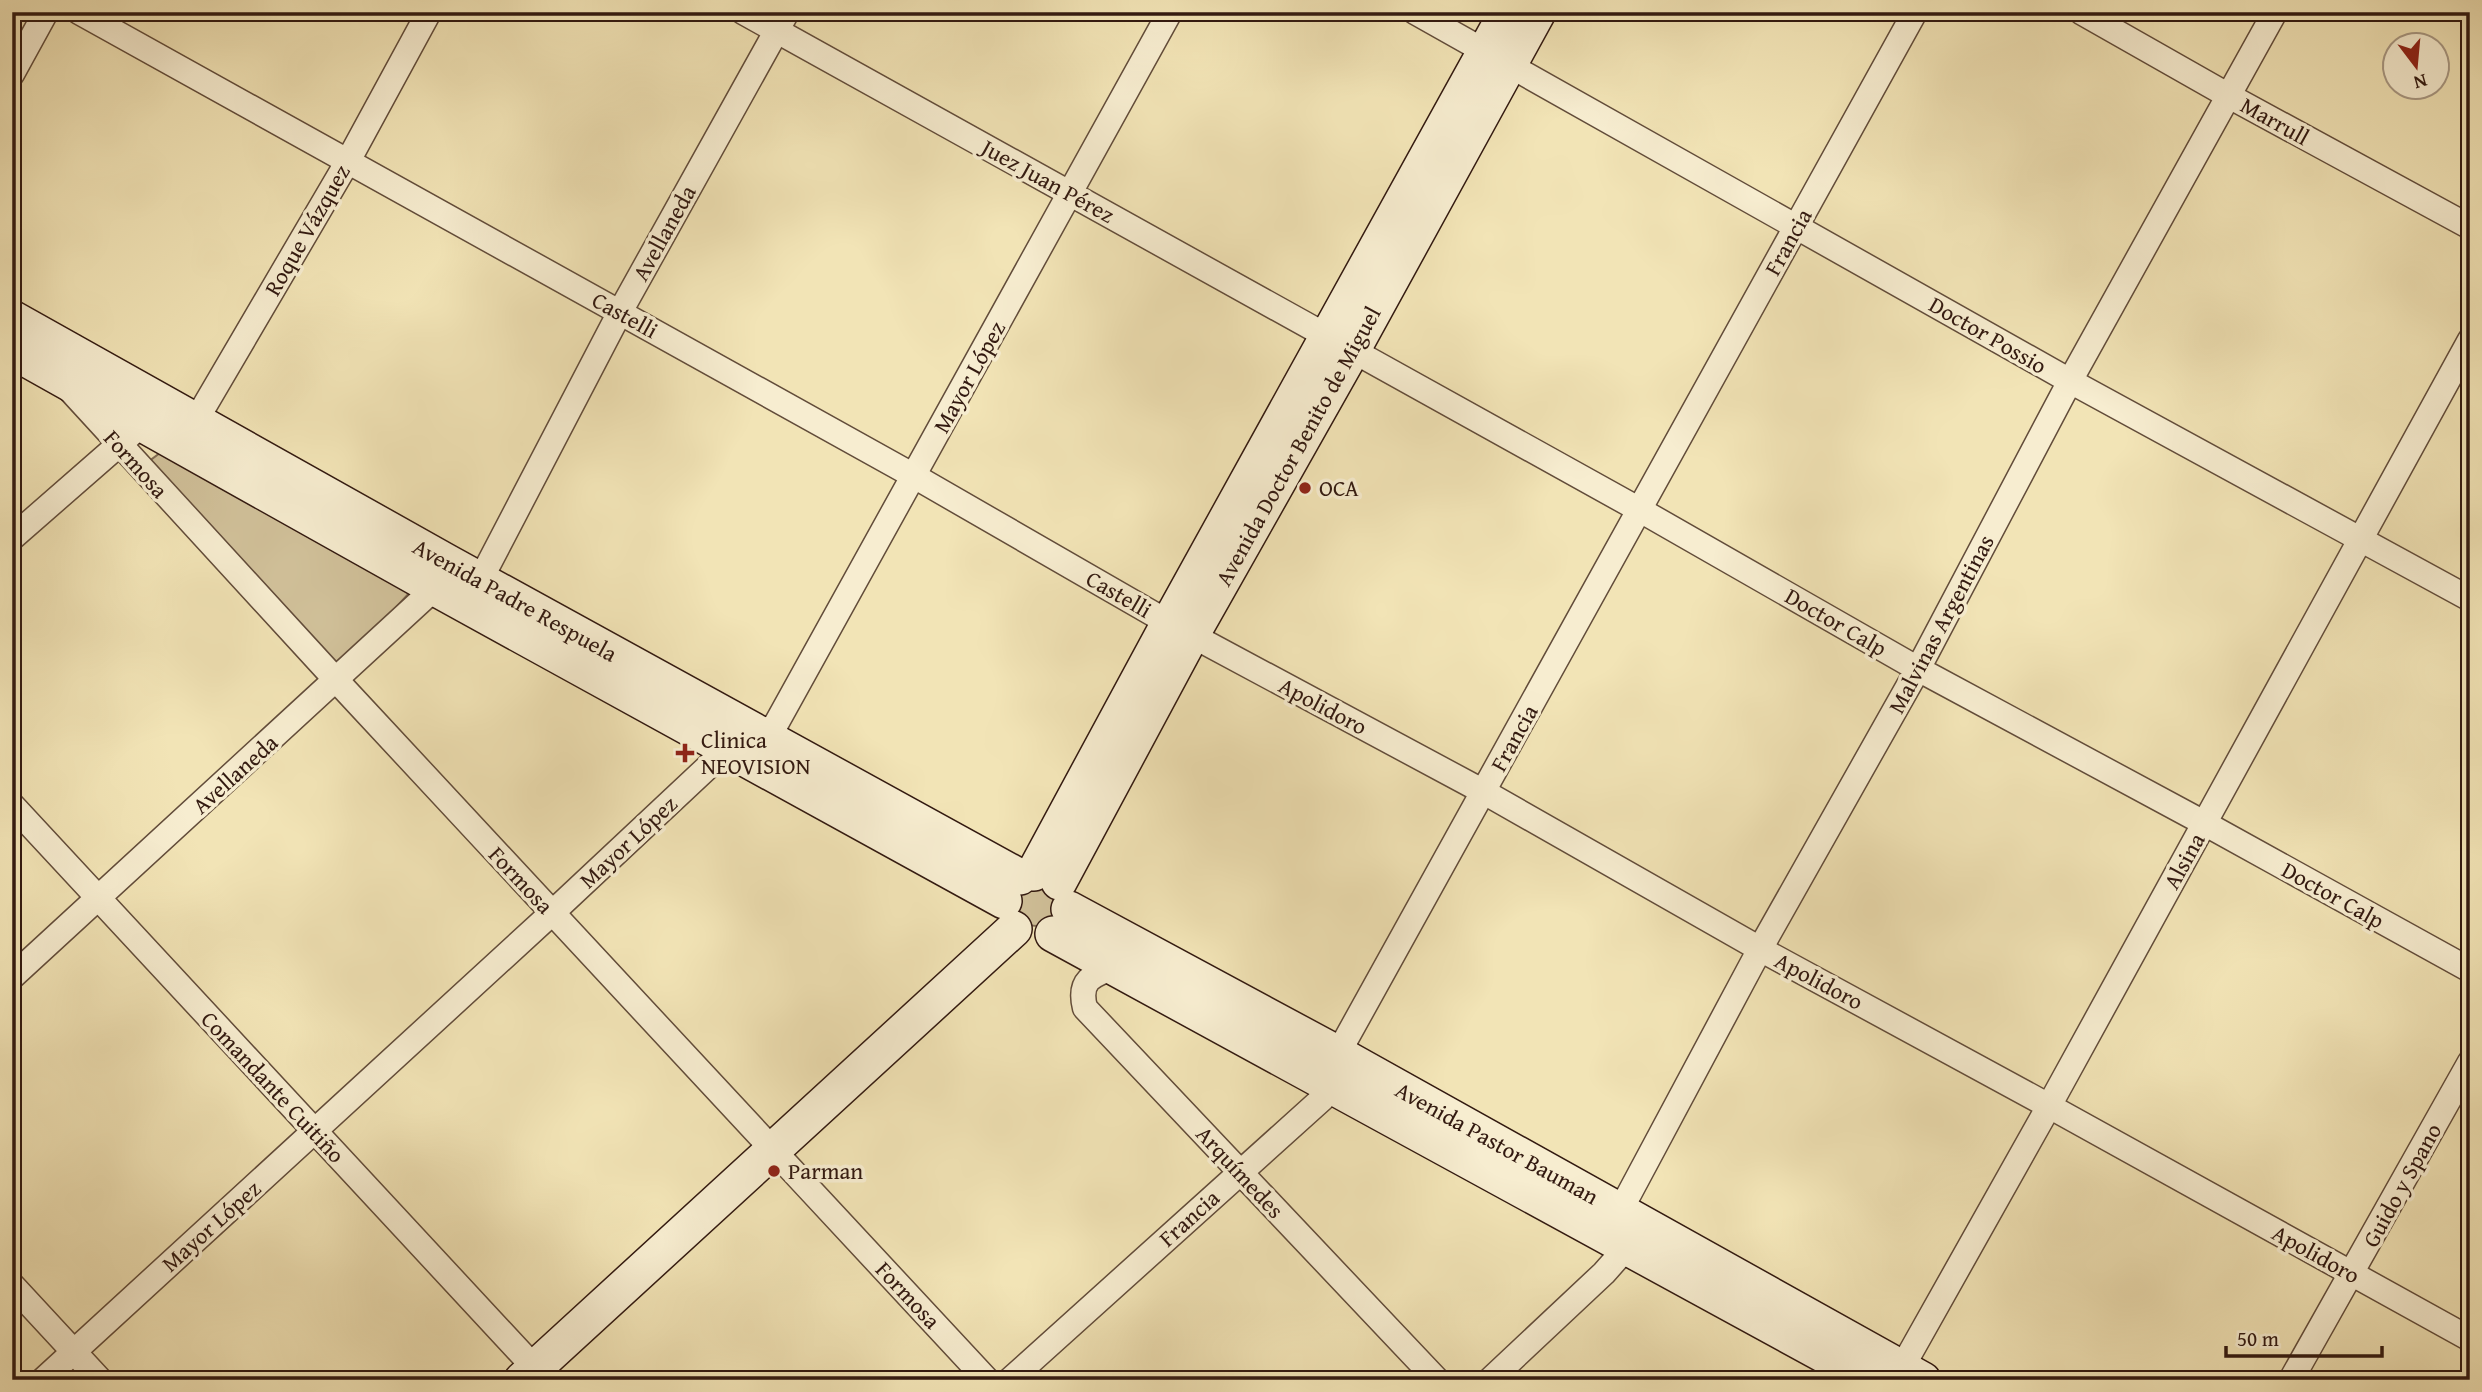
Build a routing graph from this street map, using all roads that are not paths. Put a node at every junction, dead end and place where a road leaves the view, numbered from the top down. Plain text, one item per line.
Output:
1 (47, 12) edge
2 (79, 12) edge
3 (429, 12) edge
4 (743, 12) edge
5 (1170, 12) edge
6 (1415, 12) edge
7 (1507, 12) edge
8 (1538, 12) edge
9 (1915, 12) edge
10 (2081, 12) edge
11 (2275, 12) edge
12 (782, 22) edge
13 (1498, 57) junction
14 (12, 74) edge
15 (2229, 96) junction
16 (348, 161) junction
17 (1070, 194) junction
18 (1797, 227) junction
19 (2470, 227) edge
20 (620, 313) junction
21 (12, 318) edge
22 (2470, 340) edge
23 (1340, 344) junction
24 (12, 351) edge
25 (2070, 382) junction
26 (140, 424) junction
27 (189, 434) junction
28 (914, 476) junction
29 (1640, 510) junction
30 (12, 538) edge
31 (2361, 539) junction
32 (441, 575) junction
33 (474, 593) junction
34 (2470, 599) edge
35 (1180, 629) junction
36 (1919, 669) junction
37 (337, 681) junction
38 (762, 736) junction
39 (727, 749) junction
40 (1485, 792) junction
41 (12, 805) edge
42 (2204, 823) junction
43 (99, 898) junction
44 (1036, 901) junction
45 (552, 914) junction
46 (1760, 949) junction
47 (1115, 967) junction
48 (2470, 970) edge
49 (12, 977) edge
50 (2470, 1062) edge
51 (1336, 1070) junction
52 (2049, 1106) junction
53 (314, 1132) junction
54 (772, 1150) junction
55 (1240, 1172) junction
56 (1622, 1228) junction
57 (2352, 1273) junction
58 (12, 1285) edge
59 (2470, 1339) edge
60 (74, 1352) junction
61 (534, 1376) edge
62 (1898, 1377) edge
63 (43, 1380) edge
64 (100, 1380) edge
65 (987, 1380) edge
66 (1010, 1380) edge
67 (1437, 1380) edge
68 (1490, 1380) edge
69 (2291, 1380) edge

1 - 14 street
2 - 16 street, Castelli
3 - 16 street, Roque Vázquez
4 - 12 street, Juez Juan Pérez
5 - 17 street, Mayor López
6 - 13 street, Doctor Possio
7 - 13 main road, Avenida Doctor Benito de Miguel
8 - 13 main road, Avenida Doctor Benito de Miguel
9 - 18 street, Francia
10 - 15 street, Marrull
11 - 15 street, Malvinas Argentinas
12 - 17 street, Juez Juan Pérez
12 - 20 street, Avellaneda
13 - 18 street, Doctor Possio
13 - 23 main road, Avenida Doctor Benito de Miguel
15 - 19 street, Marrull
15 - 25 street, Malvinas Argentinas
16 - 20 street, Castelli
16 - 27 street, Roque Vázquez
17 - 23 street, Juez Juan Pérez
17 - 28 street, Mayor López
18 - 25 street, Doctor Possio
18 - 29 street, Francia
20 - 28 street, Castelli
20 - 33 street, Avellaneda
21 - 26 main road, Avenida Padre Respuela
22 - 31 street, Alsina
23 - 29 street, Doctor Calp
23 - 35 main road, Avenida Doctor Benito de Miguel
24 - 26 main road, Avenida Padre Respuela
25 - 31 street, Doctor Possio
25 - 36 street, Malvinas Argentinas
26 - 27 main road, Avenida Padre Respuela
26 - 30 street
26 - 37 street, Formosa
27 - 32 main road, Avenida Padre Respuela
28 - 35 street, Castelli
28 - 38 street, Mayor López
29 - 36 street, Doctor Calp
29 - 40 street, Francia
31 - 34 street, Doctor Possio
31 - 42 street, Alsina
32 - 33 main road, Avenida Padre Respuela
32 - 37 street, Avellaneda
33 - 38 main road, Avenida Padre Respuela
33 - 39 main road, Avenida Padre Respuela
35 - 40 street, Apolidoro
35 - 44 main road, Avenida Doctor Benito de Miguel
36 - 42 street, Doctor Calp
36 - 46 street, Malvinas Argentinas
37 - 43 street, Avellaneda
37 - 45 street, Formosa
38 - 39 street, Mayor López
38 - 44 main road, Avenida Padre Respuela
39 - 44 main road, Avenida Padre Respuela
39 - 45 street, Mayor López
40 - 46 street, Apolidoro
40 - 51 street, Francia
41 - 43 street, Comandante Cuitiño
42 - 48 street, Doctor Calp
42 - 52 street, Alsina
43 - 49 street, Avellaneda
43 - 53 street, Comandante Cuitiño
44 - 47 main road, Avenida Pastor Bauman
44 - 51 main road, Avenida Pastor Bauman
44 - 54 main road, Avenida Doctor Benito de Miguel
45 - 53 street, Mayor López
45 - 54 street, Formosa
46 - 52 street, Apolidoro
46 - 56 street, Malvinas Argentinas
47 - 51 main road, Avenida Pastor Bauman
47 - 55 street, Arquímedes
50 - 57 street, Guido y Spano
51 - 55 street, Francia
51 - 56 main road, Avenida Pastor Bauman
52 - 57 street, Apolidoro
52 - 62 street, Alsina
53 - 60 street, Mayor López
53 - 61 street, Comandante Cuitiño
54 - 61 main road, Avenida Doctor Benito de Miguel
54 - 65 street, Formosa
55 - 66 street, Francia
55 - 67 street, Arquímedes
56 - 62 main road, Avenida Pastor Bauman
56 - 68 street, Malvinas Argentinas
57 - 59 street, Apolidoro
57 - 69 street, Guido y Spano
58 - 60 street
60 - 63 street, Mayor López
60 - 64 street

